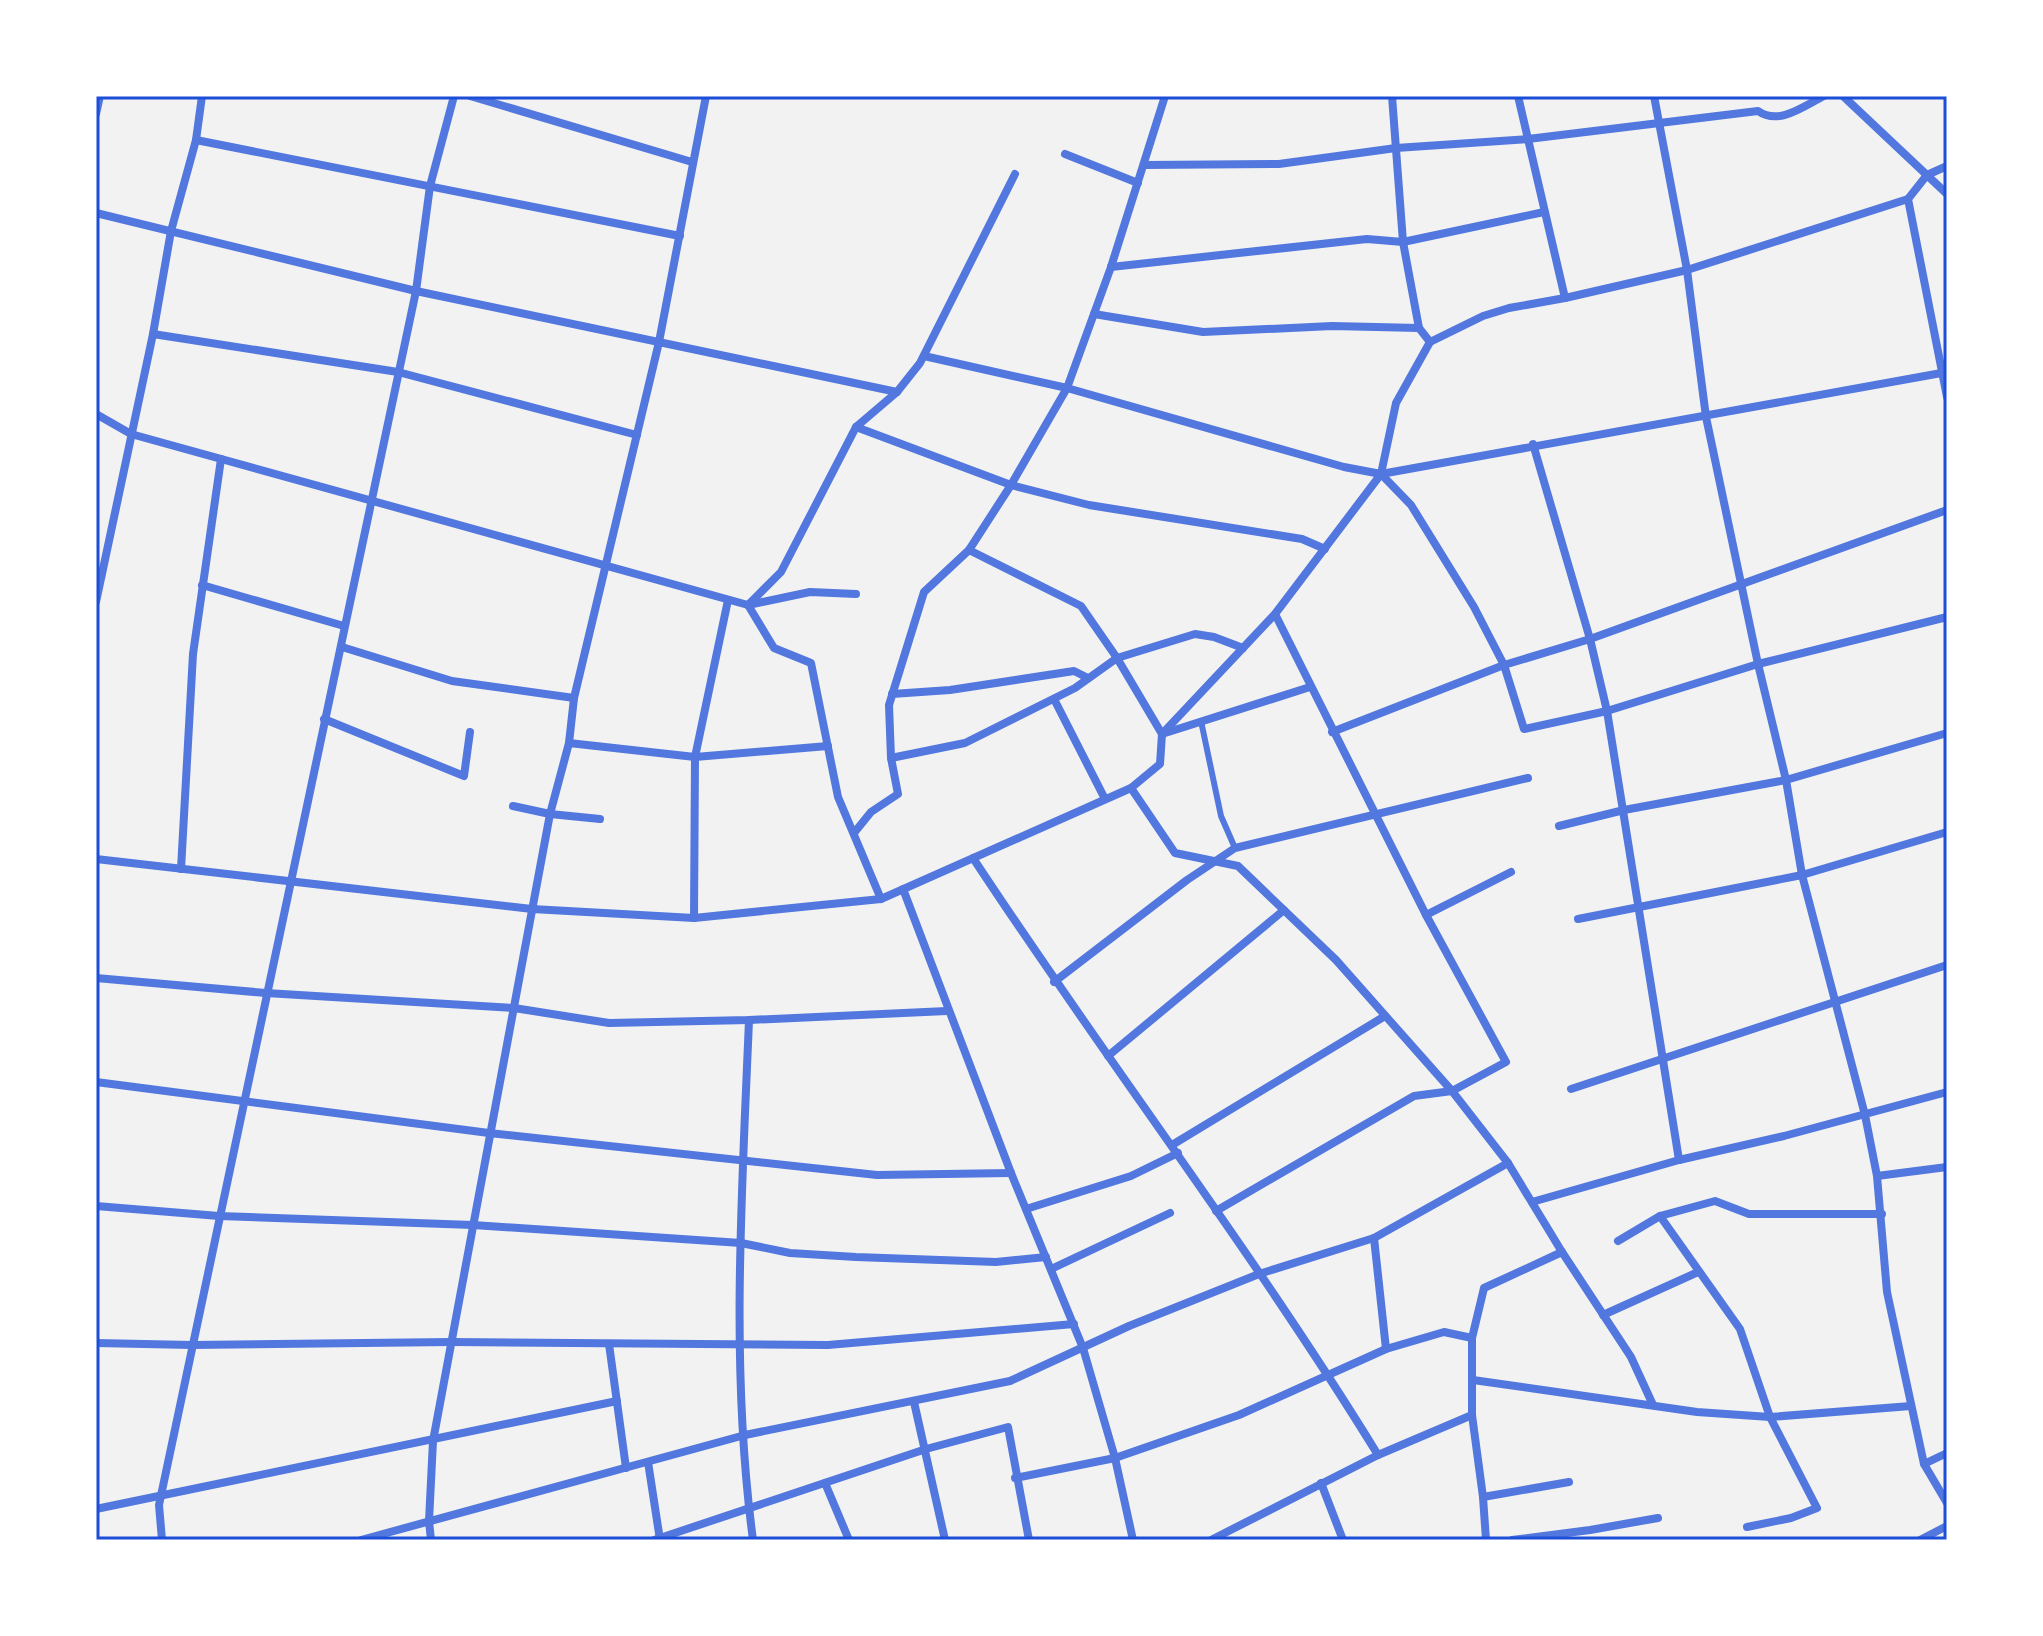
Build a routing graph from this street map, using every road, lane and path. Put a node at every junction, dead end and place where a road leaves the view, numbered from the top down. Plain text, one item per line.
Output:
1 (100, 96) edge
2 (202, 96) edge
3 (454, 96) edge
4 (470, 96) edge
5 (706, 96) edge
6 (1165, 96) edge
7 (1392, 96) edge
8 (1518, 96) edge
9 (1654, 96) edge
10 (1824, 96) edge
11 (1843, 96) edge
12 (96, 114) edge
13 (1660, 125) junction
14 (1528, 139) junction
15 (196, 140) junction
16 (1396, 148) junction
17 (1065, 154) dead end
18 (692, 162) junction
19 (1144, 165) junction
20 (1947, 166) edge
21 (1015, 174) dead end
22 (1927, 175) junction
23 (1138, 183) junction
24 (430, 186) junction
25 (1947, 194) edge
26 (1908, 199) junction
27 (1544, 212) junction
28 (96, 213) edge
29 (171, 231) junction
30 (680, 236) junction
31 (1403, 242) junction
32 (1111, 267) junction
33 (1687, 270) junction
34 (416, 291) junction
35 (1565, 298) junction
36 (1094, 314) junction
37 (1419, 328) junction
38 (153, 334) junction
39 (659, 342) junction
40 (1430, 342) junction
41 (924, 356) junction
42 (398, 372) junction
43 (1944, 372) edge
44 (1067, 388) junction
45 (897, 392) junction
46 (1947, 397) edge
47 (96, 414) edge
48 (1706, 417) junction
49 (856, 427) junction
50 (131, 434) junction
51 (637, 435) junction
52 (1533, 444) junction
53 (221, 459) junction
54 (1381, 474) junction
55 (1011, 485) junction
56 (372, 501) junction
57 (1947, 510) edge
58 (1325, 549) junction
59 (969, 550) junction
60 (606, 566) junction
61 (1742, 583) junction
62 (202, 585) junction
63 (856, 594) dead end
64 (728, 600) junction
65 (96, 602) edge
66 (748, 605) junction
67 (1275, 614) junction
68 (1947, 617) edge
69 (344, 626) junction
70 (1590, 639) junction
71 (342, 647) junction
72 (1243, 648) junction
73 (1117, 658) junction
74 (1758, 664) junction
75 (1504, 665) junction
76 (1088, 678) junction
77 (1310, 687) junction
78 (892, 694) junction
79 (574, 698) junction
80 (1054, 699) junction
81 (1607, 711) junction
82 (324, 719) junction
83 (1201, 721) junction
84 (470, 732) dead end
85 (1332, 732) junction
86 (1947, 733) edge
87 (1162, 734) junction
88 (569, 743) junction
89 (828, 746) junction
90 (695, 757) junction
91 (891, 758) junction
92 (1528, 778) dead end
93 (1786, 780) junction
94 (1131, 788) junction
95 (1105, 799) junction
96 (513, 806) dead end
97 (1624, 810) junction
98 (550, 814) junction
99 (1375, 816) junction
100 (600, 819) dead end
101 (1559, 826) dead end
102 (1947, 832) edge
103 (854, 833) junction
104 (1235, 848) junction
105 (973, 858) junction
106 (96, 859) edge
107 (1213, 861) junction
108 (181, 869) junction
109 (1511, 872) dead end
110 (1802, 875) junction
111 (289, 881) junction
112 (903, 889) junction
113 (881, 899) junction
114 (1640, 906) junction
115 (532, 909) junction
116 (1284, 910) junction
117 (1426, 915) junction
118 (694, 918) junction
119 (1578, 919) dead end
120 (1947, 965) edge
121 (96, 978) edge
122 (1054, 982) junction
123 (266, 993) junction
124 (1836, 1002) junction
125 (514, 1008) junction
126 (947, 1011) junction
127 (1385, 1016) junction
128 (749, 1020) junction
129 (1108, 1056) junction
130 (1662, 1061) junction
131 (96, 1082) edge
132 (1571, 1089) dead end
133 (1452, 1091) junction
134 (1947, 1092) edge
135 (243, 1103) junction
136 (1865, 1115) junction
137 (489, 1133) junction
138 (1175, 1149) junction
139 (1679, 1160) junction
140 (743, 1162) junction
141 (1508, 1163) junction
142 (1947, 1167) edge
143 (1011, 1173) junction
144 (1877, 1176) junction
145 (1532, 1202) junction
146 (96, 1206) edge
147 (1026, 1209) junction
148 (1216, 1211) junction
149 (1170, 1213) dead end
150 (1882, 1214) junction
151 (219, 1216) junction
152 (1660, 1216) junction
153 (473, 1225) junction
154 (1374, 1238) junction
155 (1618, 1241) dead end
156 (741, 1243) junction
157 (1562, 1252) junction
158 (1046, 1257) junction
159 (1051, 1269) junction
160 (1698, 1272) junction
161 (1259, 1274) junction
162 (1603, 1315) junction
163 (1074, 1324) junction
164 (1472, 1338) junction
165 (451, 1342) junction
166 (96, 1343) edge
167 (609, 1344) junction
168 (192, 1345) junction
169 (741, 1345) junction
170 (1083, 1348) junction
171 (1386, 1349) junction
172 (1328, 1373) junction
173 (1473, 1380) junction
174 (617, 1401) junction
175 (914, 1402) junction
176 (1653, 1405) junction
177 (1911, 1406) junction
178 (1472, 1415) junction
179 (1770, 1417) junction
180 (745, 1435) junction
181 (433, 1441) junction
182 (926, 1449) junction
183 (1947, 1453) edge
184 (1378, 1455) junction
185 (1115, 1458) junction
186 (648, 1462) junction
187 (1924, 1464) junction
188 (626, 1468) junction
189 (1015, 1478) junction
190 (1569, 1482) dead end
191 (825, 1483) junction
192 (1321, 1483) junction
193 (161, 1495) junction
194 (1483, 1497) junction
195 (1947, 1503) edge
196 (749, 1508) junction
197 (96, 1509) edge
198 (1658, 1518) dead end
199 (429, 1521) junction
200 (1947, 1526) edge
201 (1747, 1527) dead end
202 (658, 1539) edge
203 (162, 1540) edge
204 (361, 1540) edge
205 (431, 1540) edge
206 (753, 1540) edge
207 (849, 1540) edge
208 (945, 1540) edge
209 (1029, 1540) edge
210 (1133, 1540) edge
211 (1211, 1540) edge
212 (1343, 1540) edge
213 (1486, 1540) edge
214 (1512, 1540) edge
215 (1920, 1540) edge

1 - 12 street
2 - 15 street
3 - 24 street
4 - 18 street
5 - 18 street
6 - 19 street
7 - 16 street
8 - 14 street
9 - 13 street
10 - 13 street
11 - 22 street
13 - 14 street
13 - 33 street
14 - 16 street
14 - 27 street
15 - 24 street
15 - 29 street
16 - 19 street
16 - 31 street
17 - 23 street
18 - 30 street
19 - 23 street
20 - 22 street
21 - 41 street
22 - 25 street
22 - 26 street
23 - 32 street
24 - 30 street
24 - 34 street
26 - 33 street
26 - 43 street
27 - 31 street
27 - 35 street
28 - 29 street
29 - 34 street
29 - 38 street
30 - 39 street
31 - 32 street
31 - 37 street
32 - 36 street
33 - 35 street
33 - 48 street
34 - 39 street
34 - 42 street
35 - 40 street
36 - 37 street
36 - 44 street
37 - 40 street
38 - 42 street
38 - 50 street
39 - 45 street
39 - 51 street
40 - 54 street
41 - 44 street
41 - 45 street
42 - 51 street
42 - 56 street
43 - 46 street
43 - 48 street
44 - 54 street
44 - 55 street
45 - 49 street
47 - 50 street
48 - 52 street
48 - 61 street
49 - 55 street
49 - 66 street
50 - 53 street
50 - 65 street
51 - 60 street
52 - 54 street
52 - 70 street
53 - 56 street
53 - 62 street
54 - 58 street
54 - 75 street
55 - 58 street
55 - 59 street
56 - 60 street
56 - 69 street
57 - 61 street
58 - 67 street
59 - 73 street
59 - 78 street
60 - 64 street
60 - 79 street
61 - 70 street
61 - 74 street
62 - 69 street
62 - 108 street
63 - 66 street
64 - 66 street
64 - 90 street
66 - 89 street
67 - 72 street
67 - 77 street
68 - 74 street
69 - 71 street
70 - 75 street
70 - 81 street
71 - 79 street
71 - 82 street
72 - 73 street
72 - 87 street
73 - 76 street
73 - 87 street
74 - 81 street
74 - 93 street
75 - 81 street
75 - 85 street
76 - 78 street
76 - 80 street
77 - 83 street
77 - 85 street
78 - 91 street
79 - 88 street
80 - 91 street
80 - 95 street
81 - 97 street
82 - 84 street
82 - 111 street
83 - 87 street
83 - 104 street
85 - 99 street
86 - 93 street
87 - 94 street
88 - 90 street
88 - 98 street
89 - 90 street
89 - 103 street
90 - 118 street
91 - 103 street
92 - 99 street
93 - 97 street
93 - 110 street
94 - 95 street
94 - 107 street
95 - 105 street
96 - 98 street
97 - 101 street
97 - 114 street
98 - 100 street
98 - 115 street
99 - 104 street
99 - 117 street
102 - 110 street
103 - 113 street
104 - 107 street
105 - 112 street
105 - 122 street
106 - 108 street
107 - 116 street
107 - 122 street
108 - 111 street
109 - 117 street
110 - 114 street
110 - 124 street
111 - 115 street
111 - 123 street
112 - 113 street
112 - 126 street
113 - 118 street
114 - 119 street
114 - 130 street
115 - 118 street
115 - 125 street
116 - 127 street
116 - 129 street
117 - 133 street
120 - 124 street
121 - 123 street
122 - 129 street
123 - 125 street
123 - 135 street
124 - 130 street
124 - 136 street
125 - 128 street
125 - 137 street
126 - 128 street
126 - 143 street
127 - 133 street
127 - 138 street
128 - 140 street
129 - 138 street
130 - 132 street
130 - 139 street
131 - 135 street
133 - 141 street
133 - 148 street
134 - 136 street
135 - 137 street
135 - 151 street
136 - 139 street
136 - 144 street
137 - 140 street
137 - 153 street
138 - 147 street
138 - 148 street
139 - 145 street
140 - 143 street
140 - 156 street
141 - 145 street
141 - 154 street
142 - 144 street
143 - 147 street
144 - 150 street
145 - 157 street
146 - 151 street
147 - 158 street
148 - 161 street
149 - 159 street
150 - 152 street
150 - 177 street
151 - 153 street
151 - 168 street
152 - 155 street
152 - 160 street
153 - 156 street
153 - 165 street
154 - 161 street
154 - 171 street
156 - 158 street
156 - 169 street
157 - 162 street
157 - 164 street
158 - 159 street
159 - 163 street
160 - 162 street
160 - 179 street
161 - 170 street
161 - 172 street
162 - 176 street
163 - 169 street
163 - 170 street
164 - 171 street
164 - 173 street
165 - 167 street
165 - 168 street
165 - 181 street
166 - 168 street
167 - 169 street
167 - 174 street
168 - 193 street
169 - 180 street
170 - 175 street
170 - 185 street
171 - 172 street
172 - 184 street
172 - 185 street
173 - 176 street
173 - 178 street
174 - 181 street
174 - 188 street
175 - 180 street
175 - 182 street
176 - 179 street
177 - 179 street
177 - 187 street
178 - 184 street
178 - 194 street
179 - 201 street
180 - 186 street
180 - 196 street
181 - 193 street
181 - 199 street
182 - 189 street
182 - 191 street
182 - 208 street
183 - 187 street
184 - 192 street
185 - 189 street
185 - 210 street
186 - 188 street
186 - 202 street
187 - 195 street
188 - 199 street
189 - 209 street
190 - 194 street
191 - 196 street
191 - 207 street
192 - 211 street
192 - 212 street
193 - 197 street
193 - 203 street
194 - 213 street
196 - 202 street
196 - 206 street
198 - 214 street
199 - 204 street
199 - 205 street
200 - 215 street

